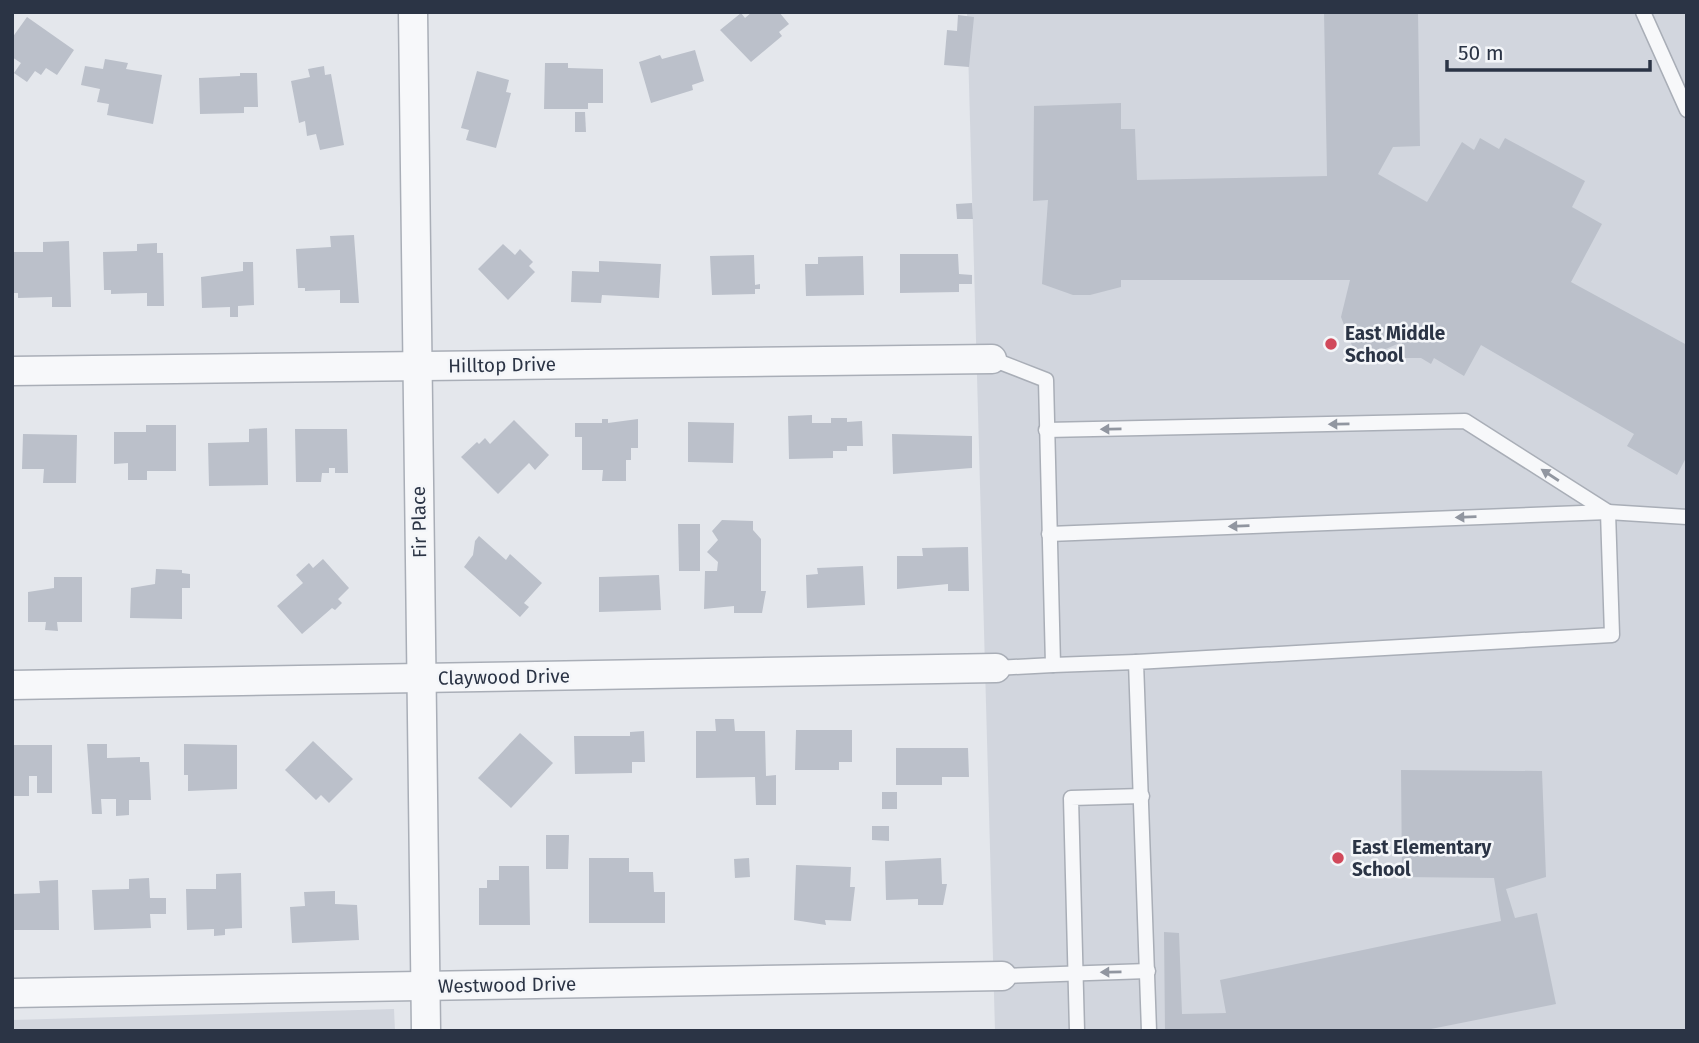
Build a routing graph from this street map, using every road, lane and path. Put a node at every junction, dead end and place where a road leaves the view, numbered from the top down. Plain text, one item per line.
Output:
1 (413, 12) edge
2 (1643, 12) edge
3 (1687, 110) edge
4 (992, 359) joint
5 (418, 366) junction
6 (12, 372) edge
7 (1046, 430) junction
8 (1608, 512) junction
9 (1687, 517) edge
10 (1049, 534) junction
11 (1136, 662) junction
12 (1053, 665) junction
13 (996, 668) joint
14 (420, 678) junction
15 (12, 685) edge
16 (1142, 796) junction
17 (1148, 971) junction
18 (1074, 972) junction
19 (1002, 976) joint
20 (425, 986) junction
21 (12, 993) edge
22 (426, 1031) edge
23 (1077, 1031) edge
24 (1149, 1031) edge

1 - 5 street, Fir Place
2 - 3 lane
4 - 5 street, Hilltop Drive
4 - 7 lane
5 - 6 street, Hilltop Drive
5 - 14 street, Fir Place
8 -> 7 lane
7 - 10 lane
8 - 9 lane
8 -> 10 lane
8 - 11 lane
10 - 12 lane
11 - 12 lane
11 - 16 lane
12 - 13 lane
13 - 14 street, Claywood Drive
14 - 15 street, Claywood Drive
14 - 20 street, Fir Place
16 - 17 lane
16 - 18 lane
17 -> 18 lane
17 - 24 lane
18 - 19 lane
18 - 23 lane
19 - 20 street, Westwood Drive
20 - 21 street, Westwood Drive
20 - 22 street, Fir Place

